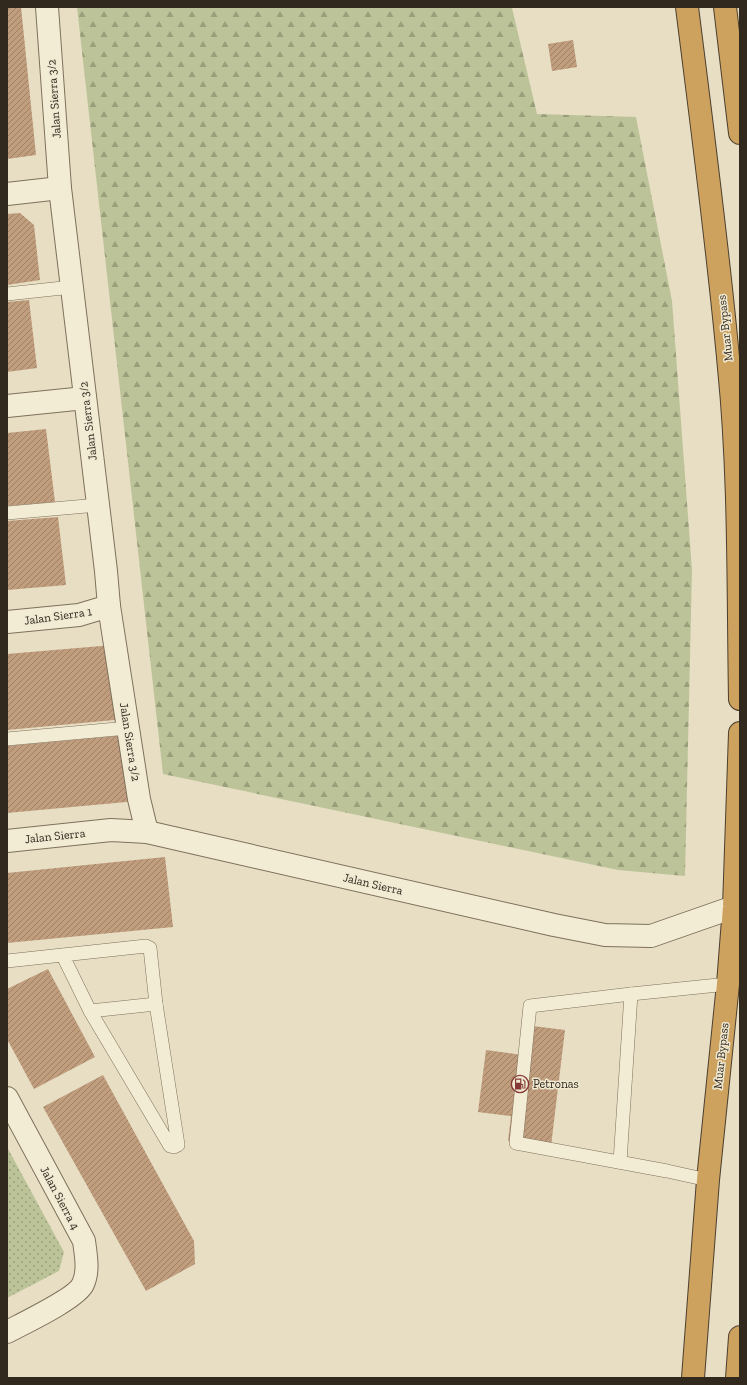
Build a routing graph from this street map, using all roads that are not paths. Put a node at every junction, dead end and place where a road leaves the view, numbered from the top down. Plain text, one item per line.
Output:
1 (47, 7) edge
2 (687, 7) edge
3 (725, 7) edge
4 (740, 133) edge
5 (60, 188) junction
6 (7, 194) edge
7 (72, 287) junction
8 (7, 294) edge
9 (85, 398) junction
10 (7, 406) edge
11 (98, 505) junction
12 (7, 513) edge
13 (109, 606) junction
14 (7, 622) edge
15 (740, 699) edge
16 (128, 728) junction
17 (740, 733) edge
18 (7, 739) edge
19 (147, 832) junction
20 (7, 841) edge
21 (734, 908) junction
22 (63, 956) junction
23 (7, 961) edge
24 (728, 984) junction
25 (631, 994) junction
26 (156, 1004) junction
27 (90, 1011) junction
28 (7, 1098) edge
29 (620, 1162) junction
30 (708, 1180) junction
31 (7, 1332) edge
32 (740, 1337) edge
33 (693, 1378) edge
34 (737, 1378) edge

1 - 5 street, Jalan Sierra 3/2
2 - 15 highway, Muar Bypass
3 - 4 highway
5 - 6 street
5 - 7 street, Jalan Sierra 3/2
7 - 8 lane
7 - 9 street, Jalan Sierra 3/2
9 - 10 street
9 - 11 street, Jalan Sierra 3/2
11 - 12 lane
11 - 13 street, Jalan Sierra 3/2
13 - 14 street, Jalan Sierra 1
13 - 16 street, Jalan Sierra 3/2
16 - 18 lane
16 - 19 street, Jalan Sierra 3/2
17 - 21 highway, Muar Bypass
19 - 20 street, Jalan Sierra
19 - 21 street, Jalan Sierra
21 - 24 highway, Muar Bypass
22 - 23 lane
22 - 26 lane
22 - 27 lane
24 - 25 lane
24 - 30 highway, Muar Bypass
25 - 29 lane
25 - 29 lane
26 - 27 lane
26 - 27 lane
28 - 31 street, Jalan Sierra 4
29 - 30 lane
30 - 33 highway, Muar Bypass
32 - 34 highway

